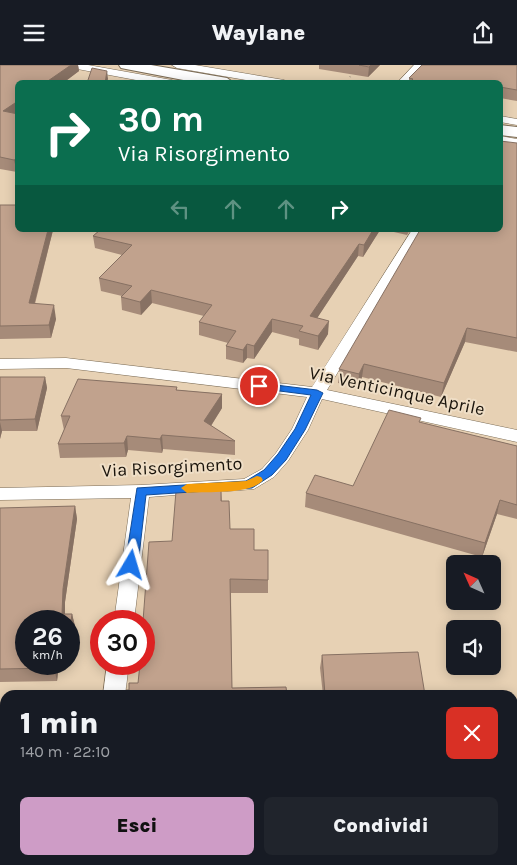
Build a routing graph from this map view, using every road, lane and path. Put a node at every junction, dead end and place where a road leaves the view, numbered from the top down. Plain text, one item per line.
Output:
1 (72, 65) edge
2 (126, 65) edge
3 (177, 65) edge
4 (420, 65) edge
5 (155, 80) edge
6 (210, 80) edge
7 (266, 80) edge
8 (405, 80) edge
9 (503, 120) edge
10 (517, 122) edge
11 (503, 130) edge
12 (517, 133) edge
13 (503, 140) edge
14 (517, 142) edge
15 (417, 232) edge
16 (0, 364) edge
17 (317, 393) junction
18 (517, 436) edge
19 (141, 491) junction
20 (0, 494) edge
21 (125, 610) edge
22 (117, 675) edge
23 (115, 690) edge

1 - 5 street
2 - 6 street
3 - 7 street
4 - 8 street
9 - 10 street
11 - 12 street
13 - 14 street
15 - 17 street, Via Risorgimento
16 - 17 street, Via Venticinque Aprile
17 - 18 street, Via Venticinque Aprile
17 - 19 street, Via Risorgimento
19 - 20 street, Via Risorgimento
19 - 21 street
22 - 23 street

